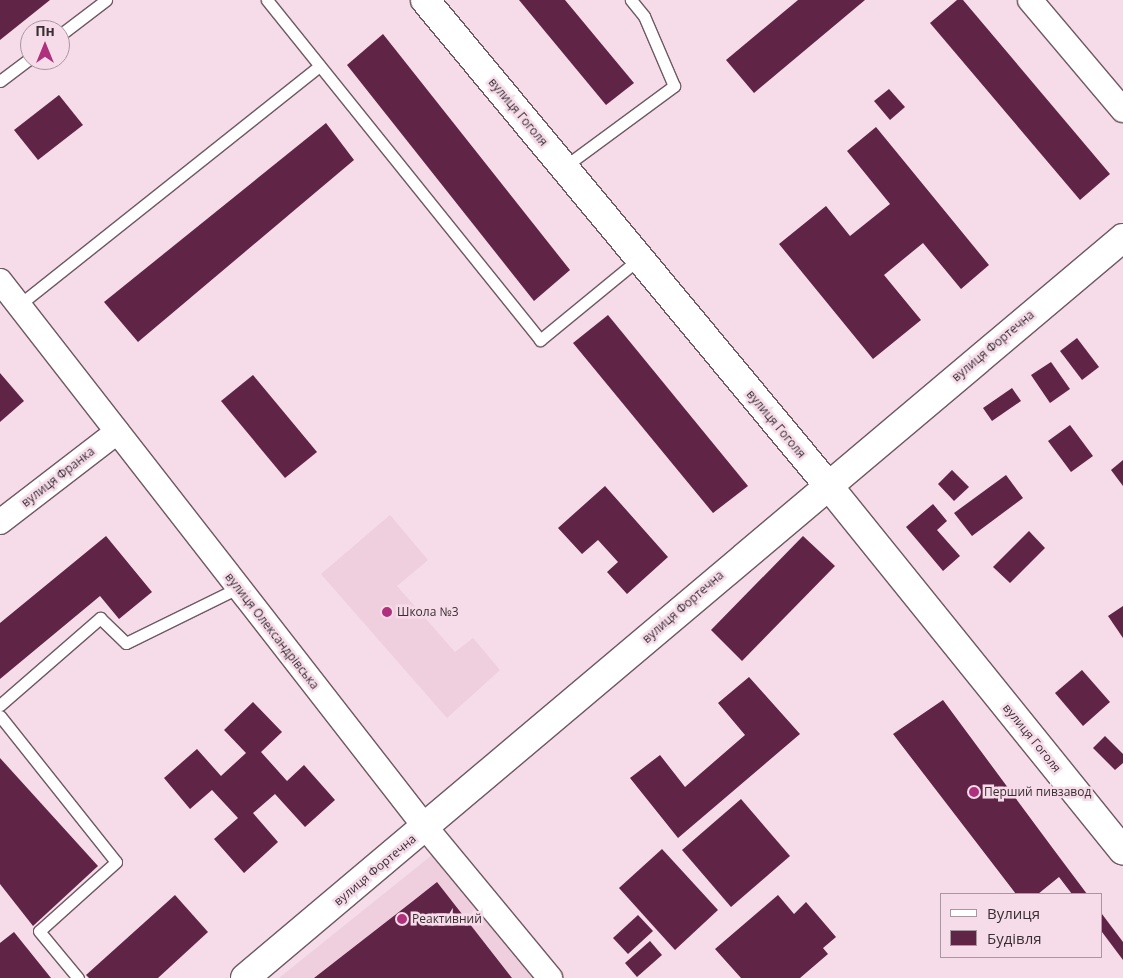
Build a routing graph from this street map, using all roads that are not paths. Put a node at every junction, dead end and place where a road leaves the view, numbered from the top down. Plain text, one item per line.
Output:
1 (106, 0) edge
2 (267, 0) edge
3 (426, 0) edge
4 (631, 0) edge
5 (1030, 0) edge
6 (70, 27) edge
7 (20, 66) edge
8 (320, 66) junction
9 (0, 81) edge
10 (1123, 110) edge
11 (564, 167) junction
12 (1123, 238) edge
13 (640, 258) junction
14 (0, 281) edge
15 (19, 305) junction
16 (117, 432) junction
17 (827, 484) junction
18 (0, 522) edge
19 (238, 588) junction
20 (0, 706) edge
21 (0, 716) edge
22 (426, 828) junction
23 (1123, 851) edge
24 (78, 978) edge
25 (244, 978) edge
26 (550, 978) edge

1 - 6 lane
2 - 8 lane
3 - 11 street, вулиця Гоголя
4 - 11 lane
5 - 10 street
7 - 9 lane
8 - 13 lane
8 - 15 lane
11 - 13 street, вулиця Гоголя
12 - 17 street, вулиця Фортечна
13 - 17 street, вулиця Гоголя
14 - 15 street, вулиця Олександрівська
15 - 16 street, вулиця Олександрівська
16 - 18 street, вулиця Франка
16 - 19 street, вулиця Олександрівська
17 - 22 street, вулиця Фортечна
17 - 23 street, вулиця Гоголя
19 - 20 lane
19 - 22 street, вулиця Олександрівська
21 - 24 lane
22 - 25 street, вулиця Фортечна
22 - 26 street, вулиця Олександрівська

